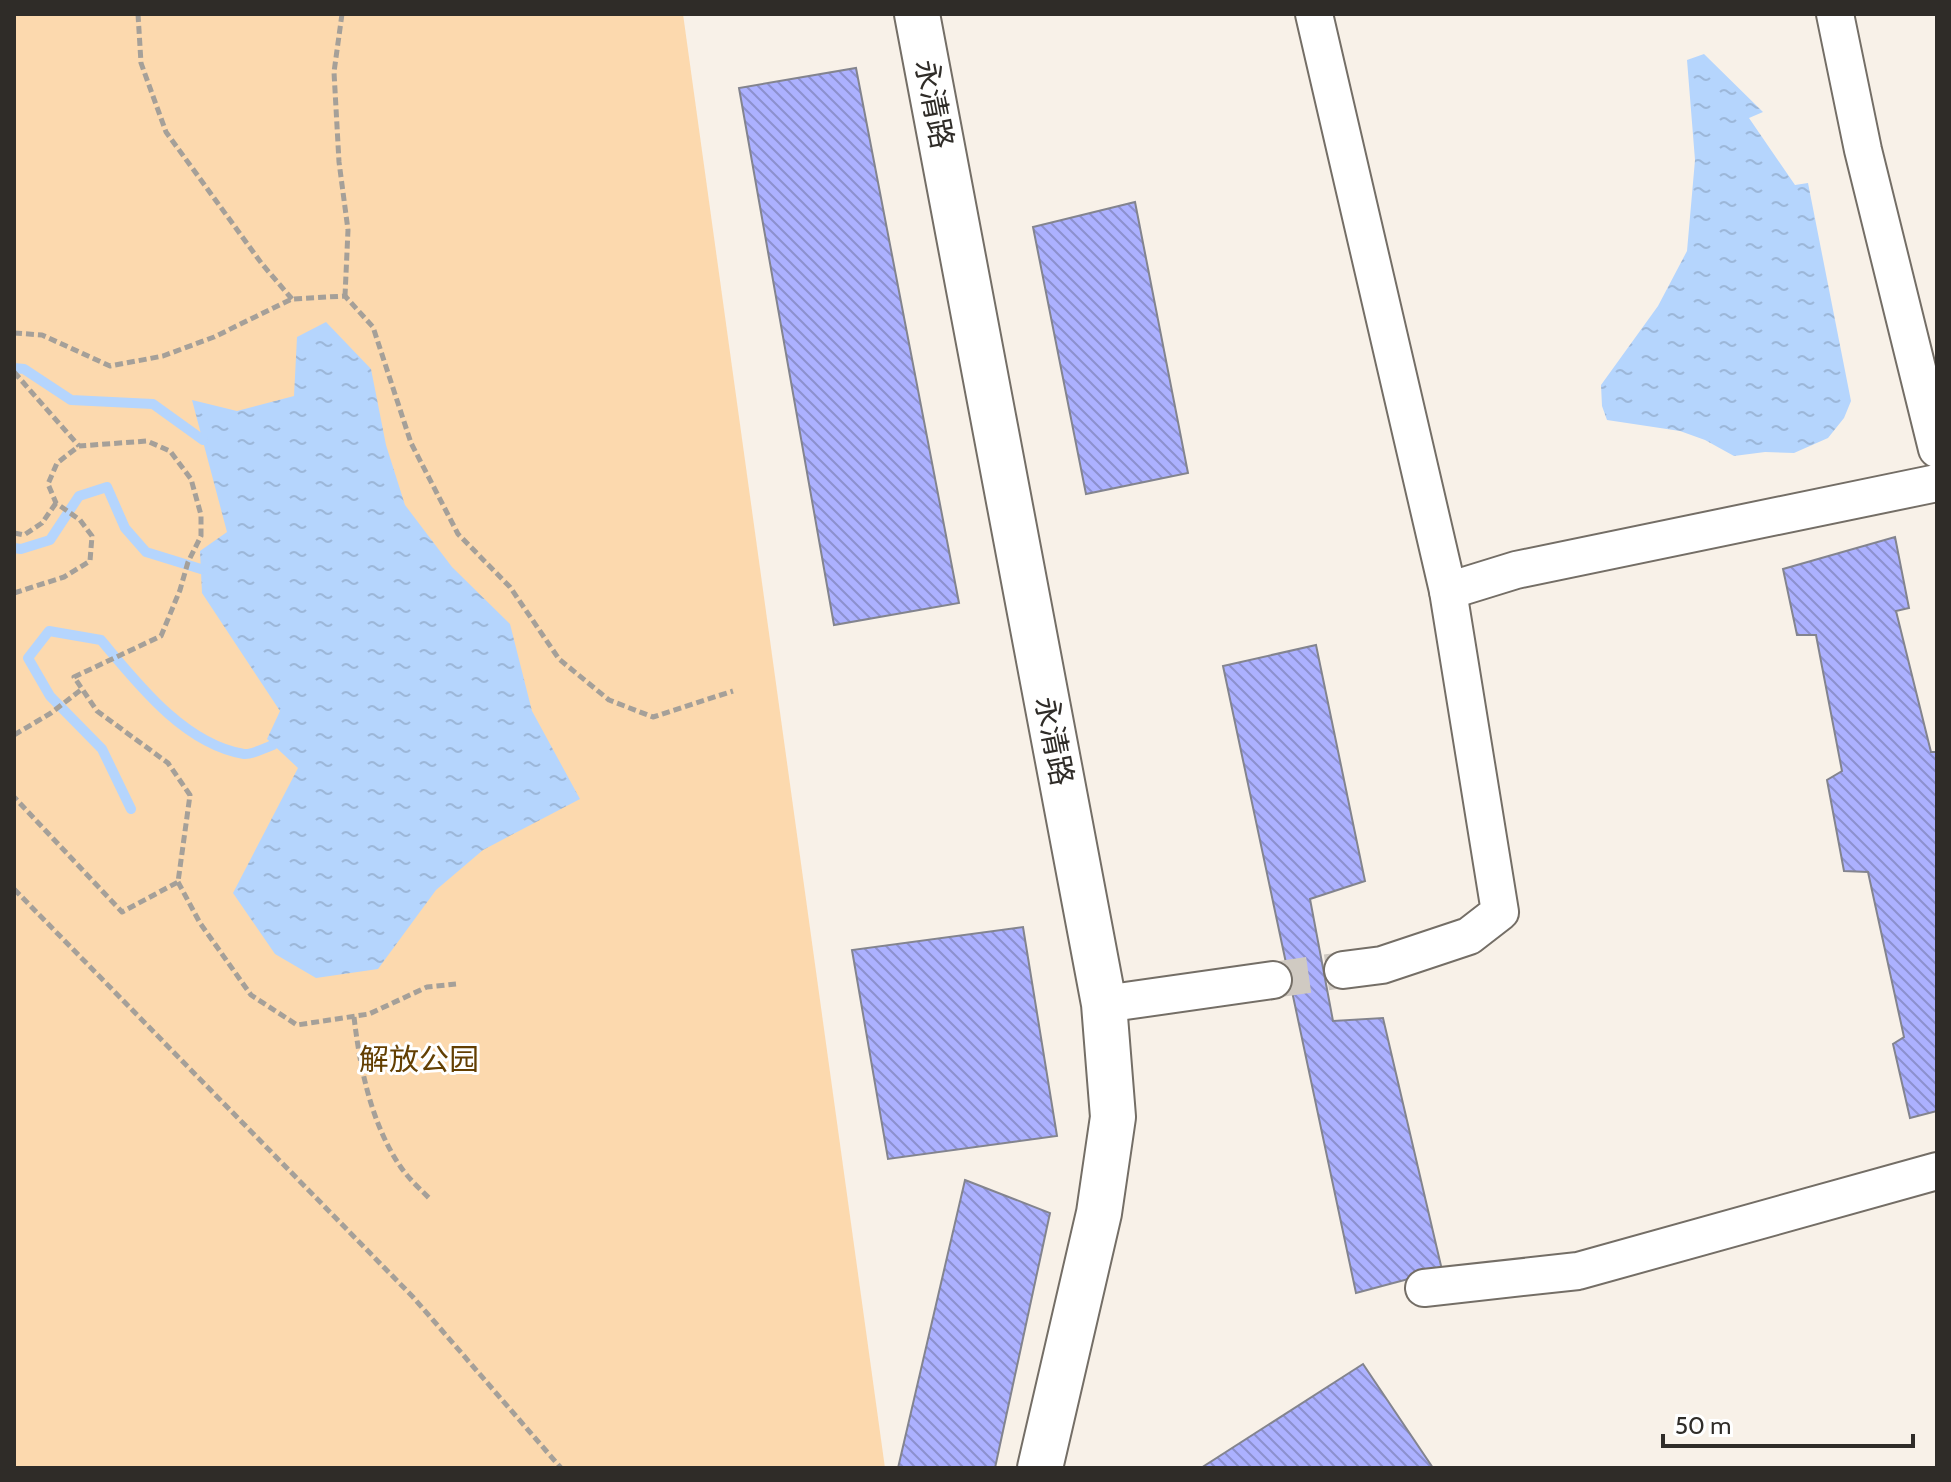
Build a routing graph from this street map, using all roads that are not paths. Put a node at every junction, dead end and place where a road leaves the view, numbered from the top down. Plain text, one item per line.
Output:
1 (917, 14) edge
2 (1314, 14) edge
3 (1835, 14) edge
4 (1937, 449) edge
5 (1937, 483) edge
6 (1448, 591) junction
7 (1343, 970) tunnel mouth
8 (1273, 980) tunnel mouth
9 (1104, 1004) junction
10 (1937, 1171) edge
11 (1424, 1288) dead end
12 (1040, 1468) edge

1 - 9 street, 永清路
2 - 6 street
3 - 4 street
5 - 6 street
6 - 7 street
8 - 9 street
9 - 12 street, 永清路
10 - 11 street

